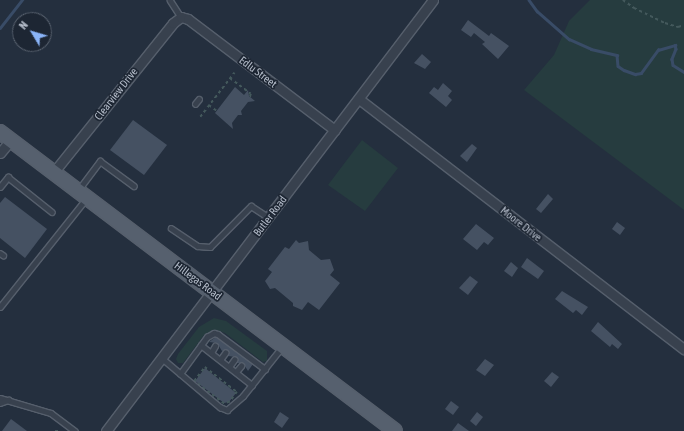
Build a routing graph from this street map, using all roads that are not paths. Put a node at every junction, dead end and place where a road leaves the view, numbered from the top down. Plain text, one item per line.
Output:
1 (170, 0) edge
2 (433, 0) edge
3 (181, 17) junction
4 (199, 99) dead end
5 (359, 99) junction
6 (195, 104) dead end
7 (335, 130) junction
8 (5, 136) edge
9 (0, 153) edge
10 (54, 173) junction
11 (134, 186) dead end
12 (0, 187) edge
13 (83, 194) junction
14 (52, 212) dead end
15 (269, 218) junction
16 (171, 228) dead end
17 (213, 292) junction
18 (0, 307) edge
19 (201, 345) junction
20 (215, 346) dead end
21 (283, 346) junction
22 (684, 349) edge
23 (210, 353) junction
24 (225, 353) dead end
25 (163, 359) junction
26 (220, 360) junction
27 (234, 360) dead end
28 (241, 366) dead end
29 (229, 367) junction
30 (265, 369) junction
31 (236, 372) junction
32 (180, 374) junction
33 (252, 385) junction
34 (0, 398) edge
35 (8, 400) junction
36 (0, 403) edge
37 (75, 431) edge
38 (106, 431) edge
39 (395, 431) edge

1 - 3 lane
2 - 5 street, Butler Road
3 - 7 street, Edlu Street
3 - 10 street, Clearview Drive
4 - 6 lane
5 - 7 street, Butler Road
5 - 22 street, Moore Drive
7 - 15 street, Butler Road
8 - 9 street
8 - 10 main road, Hillegas Road
10 - 13 main road, Hillegas Road
11 - 13 lane
12 - 14 lane
13 - 17 main road, Hillegas Road
13 - 18 lane
15 - 16 lane
15 - 17 street, Butler Road
17 - 21 main road, Hillegas Road
17 - 25 street, Butler Road
19 - 23 lane
19 - 30 lane
19 - 32 lane
20 - 23 lane
21 - 30 lane
21 - 39 main road, Hillegas Road
23 - 26 lane
24 - 26 lane
25 - 32 lane
25 - 38 street, Butler Road
26 - 29 lane
27 - 29 lane
28 - 31 lane
29 - 31 lane
30 - 33 lane
31 - 33 lane
32 - 33 lane
34 - 35 lane
35 - 36 lane
35 - 37 lane

